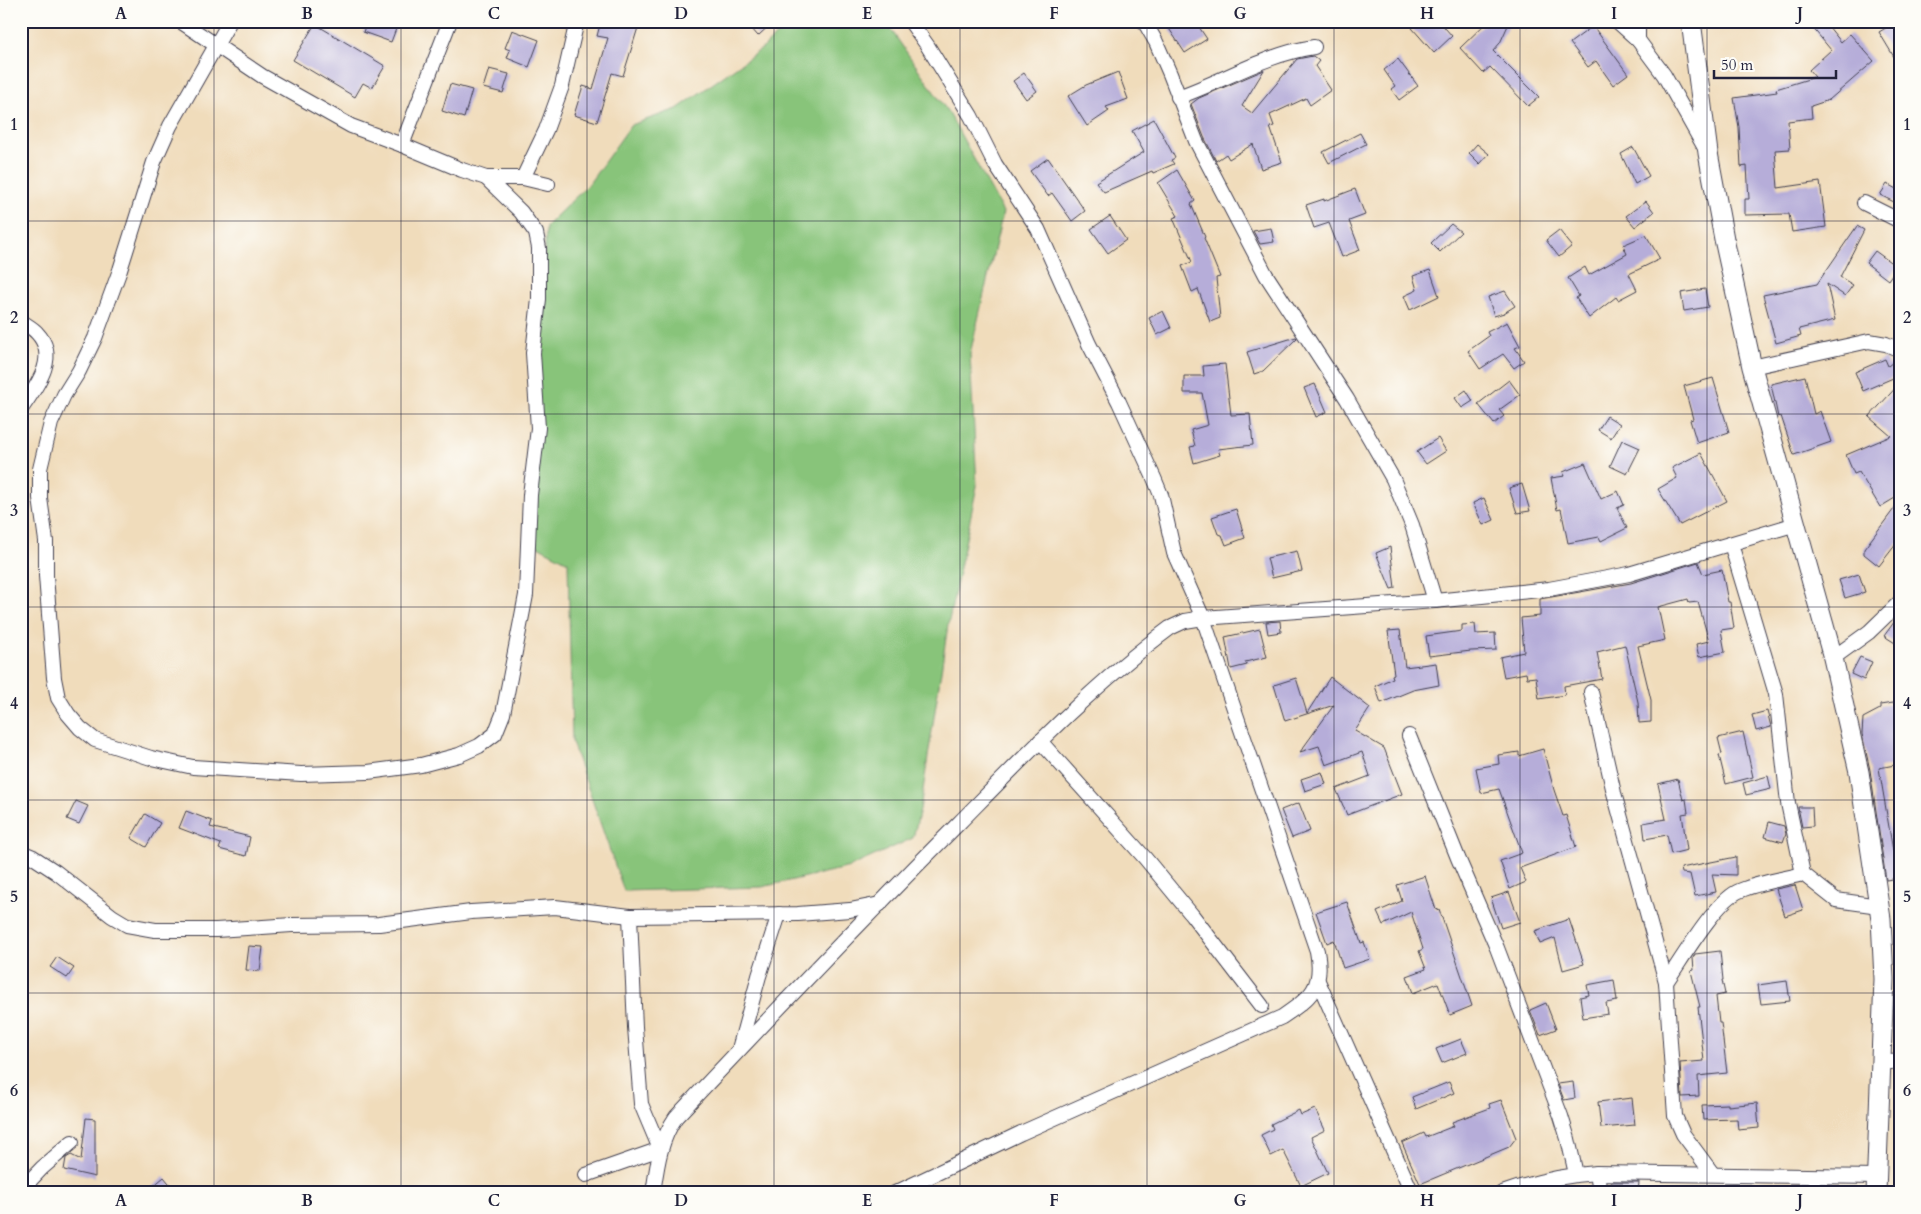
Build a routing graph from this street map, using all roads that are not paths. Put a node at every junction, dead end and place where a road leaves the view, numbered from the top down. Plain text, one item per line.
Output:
1 (180, 21) edge
2 (230, 21) edge
3 (450, 21) edge
4 (577, 21) edge
5 (910, 21) edge
6 (1144, 21) edge
7 (1617, 21) edge
8 (1638, 21) edge
9 (1691, 21) edge
10 (1638, 40) junction
11 (216, 45) junction
12 (1314, 47) dead end
13 (1178, 97) junction
14 (402, 145) junction
15 (1708, 153) junction
16 (486, 178) junction
17 (523, 178) junction
18 (548, 184) dead end
19 (1864, 203) dead end
20 (1900, 222) edge
21 (21, 321) edge
22 (1900, 350) edge
23 (1752, 367) junction
24 (21, 409) edge
25 (1796, 524) junction
26 (1731, 544) junction
27 (1435, 601) junction
28 (1900, 602) edge
29 (1203, 618) junction
30 (1833, 658) junction
31 (1591, 692) dead end
32 (1409, 736) dead end
33 (1040, 742) junction
34 (21, 852) edge
35 (1804, 874) junction
36 (880, 904) junction
37 (1879, 906) junction
38 (779, 914) junction
39 (630, 916) junction
40 (1318, 981) junction
41 (1666, 982) junction
42 (1262, 1006) dead end
43 (739, 1050) junction
44 (1900, 1061) edge
45 (1881, 1063) junction
46 (72, 1142) dead end
47 (660, 1149) junction
48 (1597, 1173) junction
49 (1712, 1173) junction
50 (1576, 1174) junction
51 (586, 1175) dead end
52 (1877, 1185) edge
53 (21, 1190) edge
54 (653, 1193) edge
55 (895, 1193) edge
56 (1412, 1193) edge
57 (1502, 1193) edge
58 (1600, 1193) edge

1 - 11 street
2 - 11 street
3 - 14 street
4 - 17 street
5 - 29 street
6 - 13 street
7 - 10 street
8 - 10 street
9 - 15 main road
10 - 15 street
11 - 14 street
11 - 16 street
12 - 13 street
13 - 27 street
14 - 16 street
15 - 23 main road
16 - 17 street
17 - 18 street
19 - 20 street
21 - 24 street
22 - 23 street
23 - 25 main road
25 - 26 street
25 - 30 main road
26 - 27 street
26 - 35 street
27 - 29 street
28 - 30 street
29 - 33 street
29 - 40 street
30 - 37 main road
31 - 41 street
32 - 50 street
33 - 36 street
33 - 42 street
34 - 39 street
35 - 37 street
35 - 41 street
36 - 38 street
36 - 43 street
37 - 45 main road
38 - 39 street
38 - 43 street
39 - 47 street
40 - 55 street
40 - 56 street
41 - 49 street
43 - 47 street
44 - 45 street
45 - 52 main road
46 - 53 street
47 - 51 street
47 - 54 street
48 - 49 street
48 - 50 street
48 - 58 street
49 - 52 street
50 - 57 street

